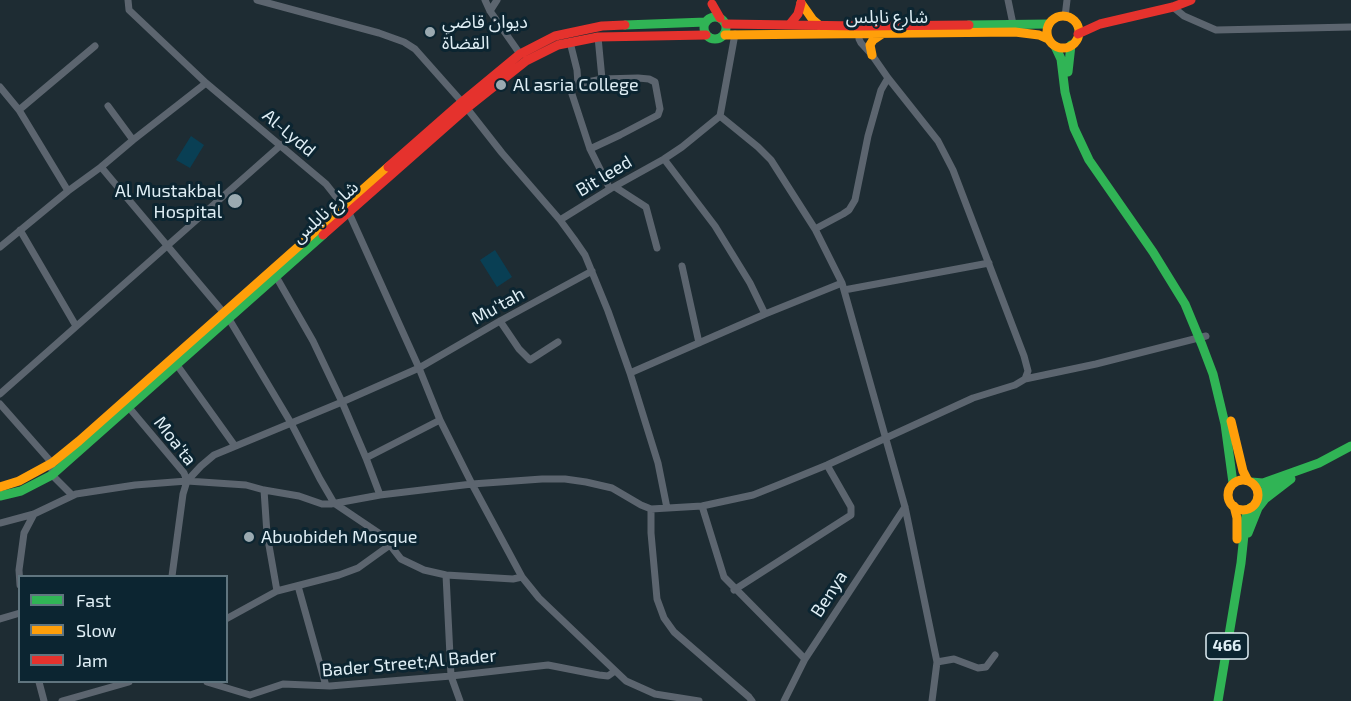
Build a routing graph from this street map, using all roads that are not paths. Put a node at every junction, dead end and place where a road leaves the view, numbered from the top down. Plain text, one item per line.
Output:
1 (128, 0) edge
2 (258, 0) edge
3 (485, 0) edge
4 (497, 0) edge
5 (1008, 0) edge
6 (1068, 0) edge
7 (1191, 0) edge
8 (711, 2) edge
9 (801, 2) edge
10 (1173, 7) junction
11 (490, 10) junction
12 (1069, 18) junction
13 (707, 21) junction
14 (723, 21) junction
15 (790, 24) junction
16 (1013, 24) junction
17 (1049, 24) junction
18 (1100, 24) junction
19 (819, 25) junction
20 (1351, 27) edge
21 (859, 30) junction
22 (735, 34) junction
23 (882, 34) junction
24 (1078, 34) junction
25 (706, 35) junction
26 (725, 35) junction
27 (597, 37) junction
28 (570, 42) junction
29 (1052, 42) junction
30 (1071, 45) junction
31 (94, 46) dead end
32 (520, 54) junction
33 (872, 55) junction
34 (888, 78) junction
35 (602, 79) junction
36 (206, 83) junction
37 (578, 84) junction
38 (0, 87) edge
39 (464, 105) junction
40 (108, 106) dead end
41 (19, 110) junction
42 (720, 116) junction
43 (133, 140) junction
44 (281, 145) junction
45 (590, 148) junction
46 (664, 159) junction
47 (101, 168) junction
48 (613, 188) junction
49 (68, 191) junction
50 (346, 210) junction
51 (560, 220) junction
52 (815, 229) junction
53 (20, 231) junction
54 (168, 246) junction
55 (0, 248) edge
56 (657, 248) dead end
57 (989, 263) junction
58 (682, 266) dead end
59 (592, 271) junction
60 (274, 274) junction
61 (843, 286) junction
62 (765, 314) junction
63 (226, 316) junction
64 (500, 321) junction
65 (76, 326) junction
66 (1202, 337) junction
67 (558, 342) dead end
68 (699, 342) junction
69 (177, 365) junction
70 (419, 368) junction
71 (630, 373) junction
72 (1025, 379) junction
73 (0, 394) edge
74 (342, 402) junction
75 (0, 404) edge
76 (126, 404) junction
77 (440, 420) junction
78 (291, 423) junction
79 (885, 438) junction
80 (235, 446) junction
81 (1351, 446) edge
82 (1351, 453) edge
83 (366, 458) junction
84 (52, 464) junction
85 (827, 465) junction
86 (52, 475) junction
87 (1291, 479) junction
88 (187, 482) junction
89 (1250, 482) junction
90 (1233, 483) junction
91 (472, 484) junction
92 (0, 487) edge
93 (264, 490) junction
94 (72, 495) junction
95 (380, 495) junction
96 (0, 496) edge
97 (1258, 498) junction
98 (334, 503) junction
99 (702, 506) junction
100 (905, 507) junction
101 (1234, 507) junction
102 (667, 508) junction
103 (1250, 508) junction
104 (651, 509) junction
105 (34, 514) junction
106 (0, 523) edge
107 (390, 545) junction
108 (1243, 550) junction
109 (19, 575) edge
110 (172, 575) edge
111 (446, 575) junction
112 (522, 577) junction
113 (298, 586) junction
114 (735, 590) junction
115 (1236, 590) junction
116 (277, 591) junction
117 (18, 614) edge
118 (228, 618) edge
119 (0, 619) edge
120 (995, 655) dead end
121 (805, 659) junction
122 (937, 662) junction
123 (615, 672) junction
124 (451, 676) junction
125 (40, 683) edge
126 (122, 683) edge
127 (213, 683) edge
128 (326, 686) junction
129 (250, 695) junction
130 (656, 697) edge
131 (67, 700) edge
132 (44, 701) edge
133 (258, 701) edge
134 (460, 701) edge
135 (699, 701) edge
136 (752, 701) edge
137 (784, 701) edge
138 (932, 701) edge
139 (1218, 701) edge

1 - 36 street, Al-Lydd
2 - 39 street
3 - 11 street
4 - 11 street
5 - 16 street
6 - 12 street
7 - 10 main road
8 - 13 main road
8 - 14 main road
9 - 15 main road
9 - 19 main road
10 - 18 main road
10 - 20 street
11 - 32 street
12 - 17 main road
12 - 18 main road
12 - 24 main road
13 - 14 main road
13 - 25 main road
13 - 32 main road, شارع نابلس
14 - 15 main road, شارع نابلس
14 - 26 main road
15 - 19 main road, شارع نابلس
16 - 17 main road, شارع نابلس
16 - 21 main road, شارع نابلس
17 - 29 main road
18 - 24 main road
19 - 21 main road, شارع نابلس
21 - 22 main road, شارع نابلس
21 - 23 main road, شارع نابلس
21 - 33 street
22 - 26 main road, شارع نابلس
22 - 42 street
23 - 29 main road, شارع نابلس
23 - 33 main road
24 - 30 main road
25 - 26 main road
25 - 27 main road, شارع نابلس
27 - 28 main road, شارع نابلس
27 - 35 street
28 - 37 street
28 - 39 main road, شارع نابلس
29 - 30 main road
29 - 66 main road
30 - 66 main road
31 - 41 street
32 - 39 main road, شارع نابلس
33 - 34 street
34 - 52 street
34 - 57 street
35 - 37 street
35 - 45 street
36 - 43 street
36 - 44 street, Al-Lydd
37 - 45 street
38 - 41 street
39 - 50 main road, شارع نابلس
39 - 51 street
40 - 43 street
41 - 49 street
42 - 46 street, Bit leed
42 - 52 street
43 - 47 street
44 - 50 street, Al-Lydd
44 - 54 street
45 - 48 street
46 - 48 street, Bit leed
46 - 62 street
47 - 49 street
47 - 54 street
48 - 51 street, Bit leed
48 - 56 street
49 - 53 street
50 - 60 main road, شارع نابلس
50 - 70 street, Al-Lydd
51 - 59 street
52 - 61 street
53 - 55 street
53 - 65 street
54 - 63 street
54 - 65 street
57 - 61 street
57 - 72 street
58 - 68 street
59 - 64 street, Mu'tah
59 - 71 street
60 - 63 main road, شارع نابلس
60 - 74 street
61 - 62 street
61 - 79 street
62 - 68 street
63 - 69 main road, شارع نابلس
63 - 76 main road, شارع نابلس
63 - 78 street
64 - 67 street
64 - 70 street, Mu'tah
65 - 73 street
66 - 72 street
66 - 89 main road
66 - 90 main road
68 - 71 street
69 - 76 main road, شارع نابلس
69 - 80 street
70 - 74 street, Mu'tah
70 - 77 street, Al-Lydd
71 - 102 street
72 - 79 street
74 - 78 street, Moa'ta
74 - 83 street
75 - 84 street
76 - 84 main road, شارع نابلس
76 - 86 main road, شارع نابلس
76 - 88 street, Moa'ta
77 - 83 street
77 - 91 street, Al-Lydd
78 - 80 street, Moa'ta
78 - 98 street
79 - 85 street
79 - 100 street
80 - 88 street, Moa'ta
81 - 89 main road
82 - 87 main road
83 - 95 street
84 - 86 street
84 - 92 main road, شارع نابلس
85 - 99 street
85 - 114 street
86 - 94 street
86 - 96 main road, شارع نابلس
87 - 97 main road
87 - 108 main road
88 - 93 street
88 - 94 street
88 - 110 street
89 - 90 main road
89 - 97 main road
90 - 101 main road, 466
91 - 95 street
91 - 104 street
91 - 112 street, Al-Lydd
93 - 98 street
93 - 116 street
94 - 105 street
95 - 98 street
97 - 103 main road, 466
98 - 107 street
99 - 102 street
99 - 114 street
100 - 121 street, Benya
100 - 122 street
101 - 103 main road
101 - 115 main road, 466
102 - 104 street
103 - 108 main road, 466
104 - 136 street
105 - 106 street
105 - 109 street
107 - 111 street
107 - 113 street
108 - 115 main road, 466
111 - 112 street
111 - 124 street
112 - 123 street, Al-Lydd
113 - 116 street
113 - 128 street
114 - 121 street
115 - 139 main road, 466
116 - 118 street
117 - 119 street
120 - 122 street
121 - 137 street, Benya
122 - 138 street
123 - 124 street, Bader Street;Al Bader
123 - 130 street, Al-Lydd
124 - 128 street, Bader Street;Al Bader
124 - 134 street
125 - 132 street
126 - 131 street
127 - 129 street
128 - 129 street, Bader Street;Al Bader
129 - 133 street
130 - 135 street, Al-Lydd

